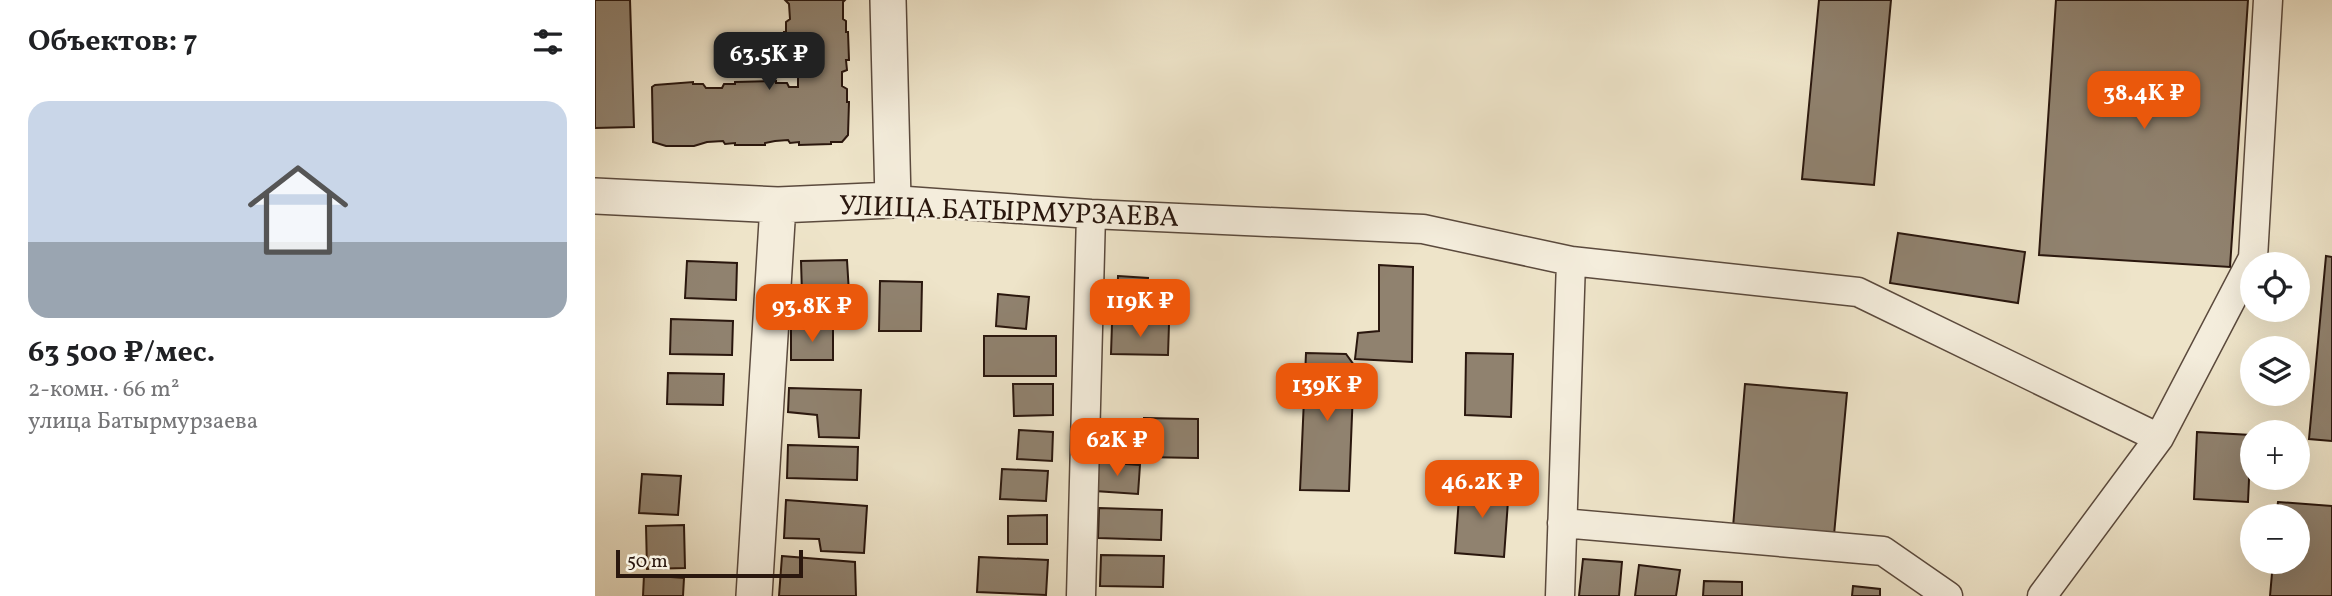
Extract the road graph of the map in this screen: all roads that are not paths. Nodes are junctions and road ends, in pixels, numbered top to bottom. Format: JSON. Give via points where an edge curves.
{"nodes":[{"id":1,"x":888,"y":0,"type":"edge"},
{"id":2,"x":2268,"y":0,"type":"edge"},
{"id":3,"x":595,"y":196,"type":"edge"},
{"id":4,"x":893,"y":200,"type":"junction"},
{"id":5,"x":778,"y":205,"type":"junction"},
{"id":6,"x":1091,"y":214,"type":"junction"},
{"id":7,"x":1571,"y":261,"type":"junction"},
{"id":8,"x":2159,"y":438,"type":"junction"},
{"id":9,"x":1562,"y":523,"type":"junction"},
{"id":10,"x":754,"y":596,"type":"edge"},
{"id":11,"x":1081,"y":596,"type":"edge"},
{"id":12,"x":1560,"y":596,"type":"edge"},
{"id":13,"x":1948,"y":596,"type":"edge"},
{"id":14,"x":2042,"y":596,"type":"edge"}],
"edges":[{"from":1,"to":4,"type":"street"},
{"from":2,"to":8,"type":"street","via":[[2253,258]]},
{"from":3,"to":5,"type":"street","name":"УЛИЦА БАТЫРМУРЗАЕВА"},
{"from":4,"to":5,"type":"street","name":"УЛИЦА БАТЫРМУРЗАЕВА"},
{"from":4,"to":6,"type":"street","name":"УЛИЦА БАТЫРМУРЗАЕВА"},
{"from":5,"to":10,"type":"street"},
{"from":6,"to":7,"type":"street","name":"УЛИЦА БАТЫРМУРЗАЕВА","via":[[1423,229]]},
{"from":6,"to":11,"type":"street"},
{"from":7,"to":8,"type":"street","name":"УЛИЦА БАТЫРМУРЗАЕВА","via":[[1858,292]]},
{"from":7,"to":9,"type":"street"},
{"from":8,"to":14,"type":"street"},
{"from":9,"to":12,"type":"street"},
{"from":9,"to":13,"type":"street","via":[[1883,551]]}]}
